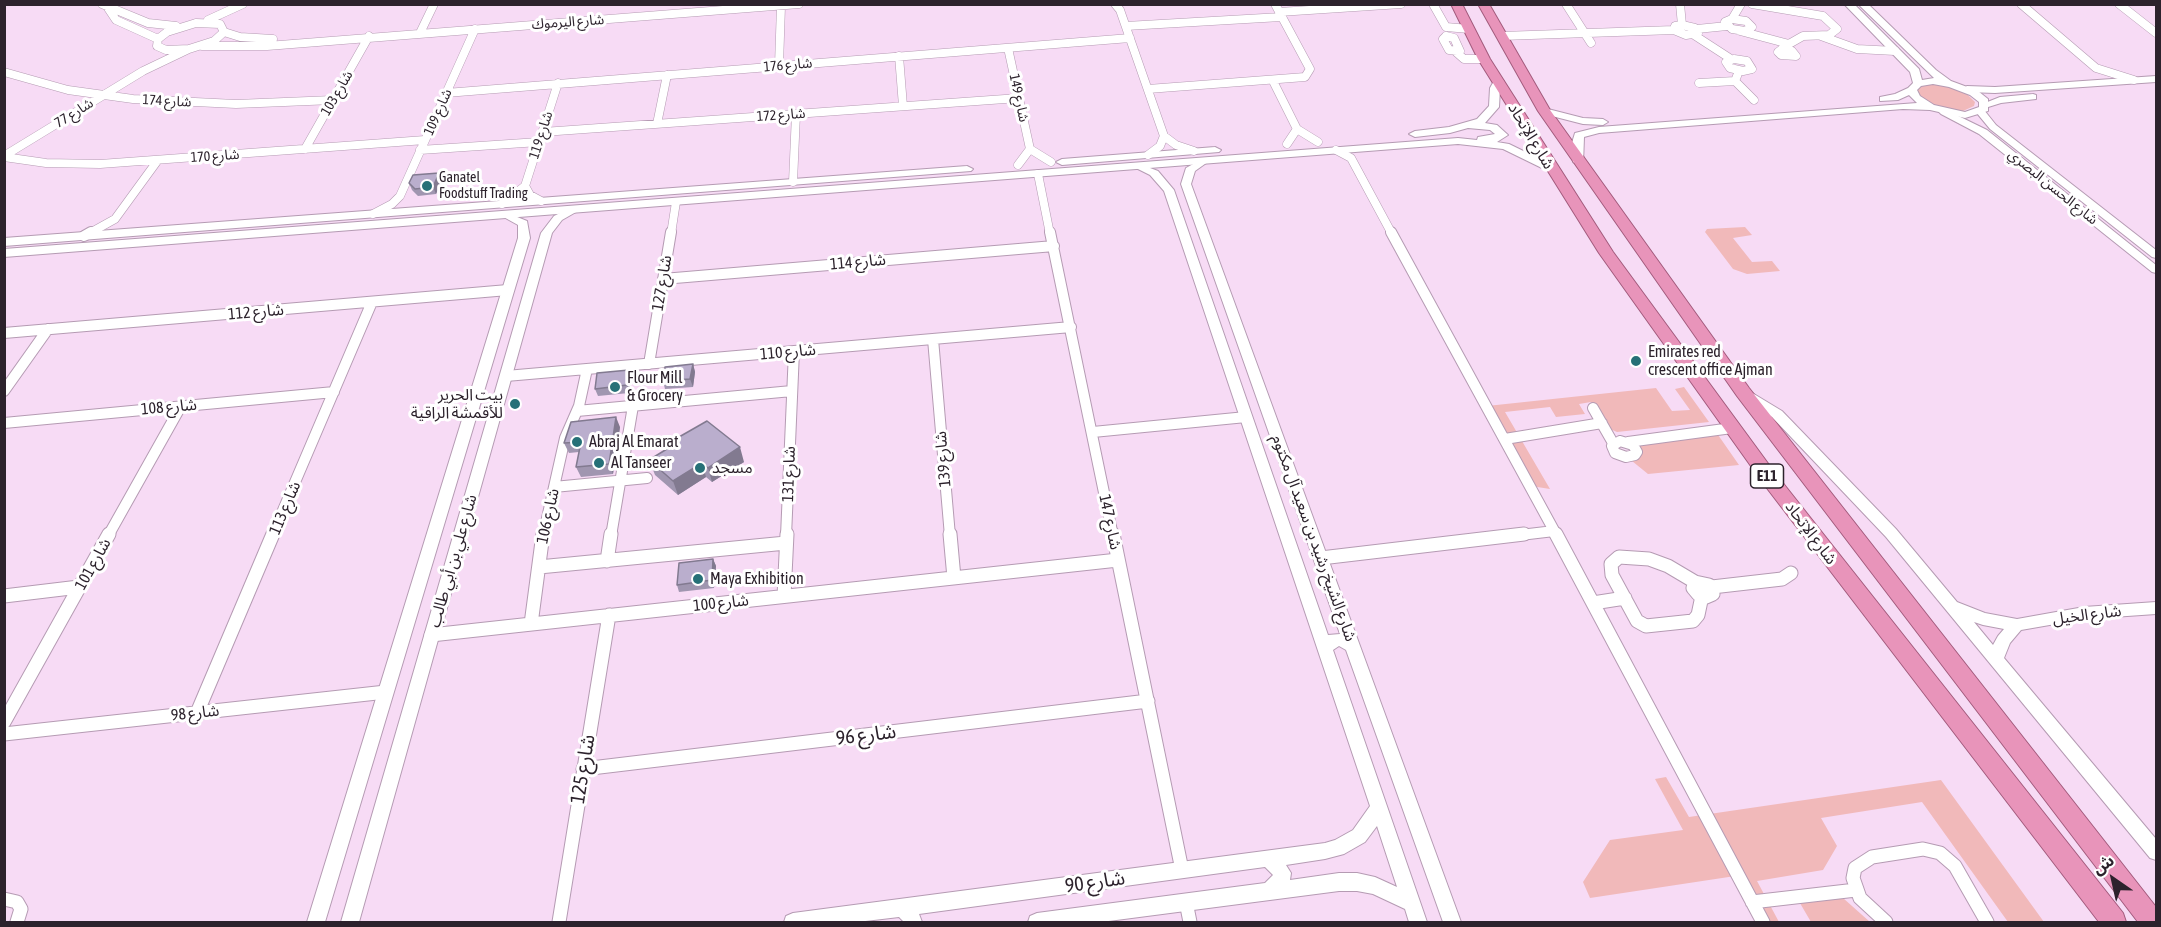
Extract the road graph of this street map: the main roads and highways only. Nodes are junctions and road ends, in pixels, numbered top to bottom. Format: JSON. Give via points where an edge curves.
{"nodes":[{"id":1,"x":1456,"y":4,"type":"edge"},
{"id":2,"x":1483,"y":4,"type":"edge"},
{"id":3,"x":1848,"y":4,"type":"edge"},
{"id":4,"x":1862,"y":4,"type":"edge"},
{"id":5,"x":1499,"y":81,"type":"junction"},
{"id":6,"x":1952,"y":84,"type":"junction"},
{"id":7,"x":1915,"y":87,"type":"junction"},
{"id":8,"x":1930,"y":107,"type":"junction"},
{"id":9,"x":1544,"y":111,"type":"junction"},
{"id":10,"x":1466,"y":127,"type":"junction"},
{"id":11,"x":1467,"y":141,"type":"junction"},
{"id":12,"x":1199,"y":156,"type":"junction"},
{"id":13,"x":1579,"y":162,"type":"junction"},
{"id":14,"x":1550,"y":168,"type":"junction"},
{"id":15,"x":1018,"y":170,"type":"junction"},
{"id":16,"x":709,"y":194,"type":"junction"},
{"id":17,"x":503,"y":209,"type":"junction"},
{"id":18,"x":397,"y":218,"type":"junction"},
{"id":19,"x":4,"y":242,"type":"edge"},
{"id":20,"x":4,"y":254,"type":"edge"},
{"id":21,"x":2109,"y":866,"type":"junction"},
{"id":22,"x":2157,"y":907,"type":"edge"},
{"id":23,"x":2114,"y":922,"type":"edge"},
{"id":24,"x":2153,"y":922,"type":"edge"}],
"edges":[{"from":1,"to":5,"type":"highway","name":"شارع الإتحاد","number":"E11"},
{"from":2,"to":9,"type":"highway","name":"شارع الإتحاد","number":"E11"},
{"from":3,"to":7,"type":"main road","via":[[1915,71]]},
{"from":4,"to":6,"type":"main road","via":[[1932,72]]},
{"from":5,"to":10,"type":"main road","via":[[1489,114]]},
{"from":5,"to":14,"type":"highway","name":"شارع الإتحاد","number":"E11"},
{"from":6,"to":7,"type":"main road","via":[[1933,81]]},
{"from":6,"to":8,"type":"main road","via":[[1980,97],[1983,108],[1965,115]]},
{"from":7,"to":8,"type":"main road","via":[[1916,98]]},
{"from":7,"to":9,"type":"main road","via":[[1892,99],[1602,122]]},
{"from":8,"to":13,"type":"main road","via":[[1599,130],[1579,135]]},
{"from":9,"to":13,"type":"highway","name":"شارع الإتحاد","number":"E11"},
{"from":10,"to":11,"type":"main road","via":[[1493,127],[1502,135]]},
{"from":10,"to":12,"type":"main road"},
{"from":11,"to":12,"type":"main road","via":[[1354,153],[1336,150]]},
{"from":11,"to":14,"type":"main road","via":[[1505,146]]},
{"from":12,"to":15,"type":"main road","via":[[1148,155],[1051,162]]},
{"from":12,"to":15,"type":"main road","via":[[1137,166],[1038,174]]},
{"from":13,"to":21,"type":"highway","name":"شارع الإتحاد","number":"E11","via":[[1743,392]]},
{"from":14,"to":23,"type":"highway","name":"شارع الإتحاد","number":"E11","via":[[1605,253],[1732,428]]},
{"from":15,"to":16,"type":"main road"},
{"from":15,"to":16,"type":"main road","via":[[793,182]]},
{"from":16,"to":17,"type":"main road","via":[[542,201]]},
{"from":16,"to":17,"type":"main road","via":[[676,202],[572,210]]},
{"from":17,"to":18,"type":"main road"},
{"from":17,"to":18,"type":"main road","via":[[416,211]]},
{"from":18,"to":19,"type":"main road","via":[[373,214]]},
{"from":18,"to":20,"type":"main road"},
{"from":21,"to":22,"type":"highway"},
{"from":21,"to":24,"type":"highway","name":"شارع الإتحاد","number":"E11"}]}
